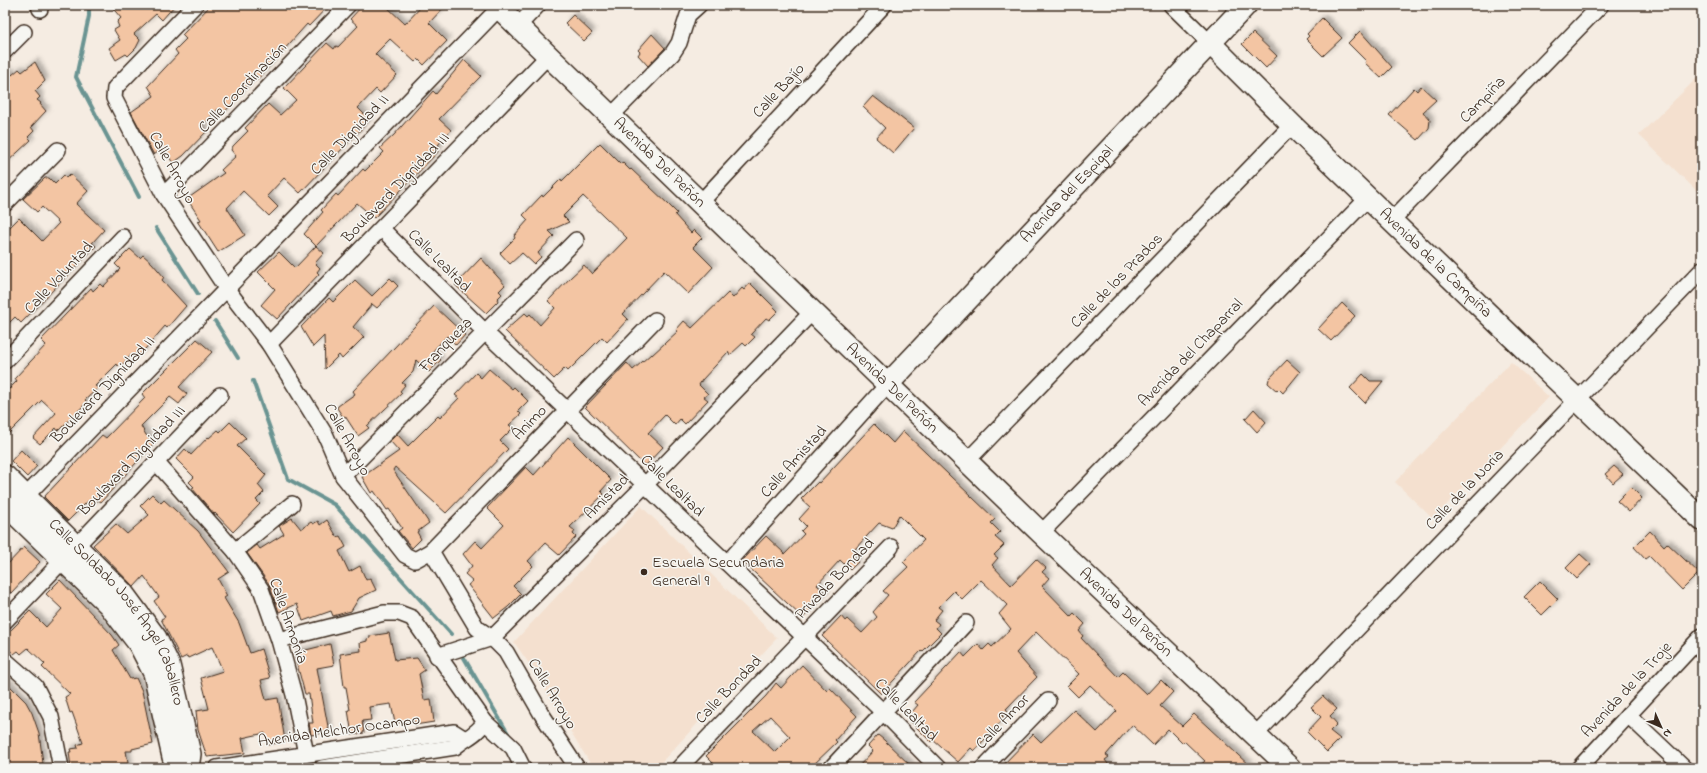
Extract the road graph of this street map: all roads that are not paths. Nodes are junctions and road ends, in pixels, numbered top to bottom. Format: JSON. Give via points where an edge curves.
{"nodes":[{"id":1,"x":195,"y":5,"type":"edge"},
{"id":2,"x":348,"y":5,"type":"edge"},
{"id":3,"x":538,"y":5,"type":"edge"},
{"id":4,"x":699,"y":5,"type":"edge"},
{"id":5,"x":884,"y":5,"type":"edge"},
{"id":6,"x":1171,"y":5,"type":"edge"},
{"id":7,"x":1246,"y":5,"type":"edge"},
{"id":8,"x":1600,"y":5,"type":"edge"},
{"id":9,"x":497,"y":6,"type":"edge"},
{"id":10,"x":518,"y":26,"type":"junction"},
{"id":11,"x":24,"y":32,"type":"dead end"},
{"id":12,"x":1210,"y":44,"type":"junction"},
{"id":13,"x":5,"y":51,"type":"edge"},
{"id":14,"x":548,"y":56,"type":"junction"},
{"id":15,"x":612,"y":116,"type":"junction"},
{"id":16,"x":1292,"y":125,"type":"junction"},
{"id":17,"x":58,"y":150,"type":"dead end"},
{"id":18,"x":164,"y":195,"type":"junction"},
{"id":19,"x":1368,"y":198,"type":"junction"},
{"id":20,"x":701,"y":202,"type":"junction"},
{"id":21,"x":5,"y":204,"type":"edge"},
{"id":22,"x":1392,"y":220,"type":"junction"},
{"id":23,"x":382,"y":229,"type":"junction"},
{"id":24,"x":123,"y":237,"type":"dead end"},
{"id":25,"x":576,"y":240,"type":"dead end"},
{"id":26,"x":1702,"y":270,"type":"edge"},
{"id":27,"x":226,"y":288,"type":"junction"},
{"id":28,"x":813,"y":311,"type":"junction"},
{"id":29,"x":655,"y":320,"type":"dead end"},
{"id":30,"x":484,"y":331,"type":"junction"},
{"id":31,"x":269,"y":344,"type":"junction"},
{"id":32,"x":5,"y":362,"type":"edge"},
{"id":33,"x":888,"y":384,"type":"junction"},
{"id":34,"x":220,"y":395,"type":"dead end"},
{"id":35,"x":1577,"y":398,"type":"junction"},
{"id":36,"x":568,"y":410,"type":"junction"},
{"id":37,"x":967,"y":461,"type":"junction"},
{"id":38,"x":156,"y":462,"type":"junction"},
{"id":39,"x":5,"y":476,"type":"edge"},
{"id":40,"x":343,"y":476,"type":"junction"},
{"id":41,"x":645,"y":485,"type":"junction"},
{"id":42,"x":292,"y":504,"type":"dead end"},
{"id":43,"x":12,"y":507,"type":"edge"},
{"id":44,"x":1702,"y":520,"type":"edge"},
{"id":45,"x":1041,"y":533,"type":"junction"},
{"id":46,"x":892,"y":547,"type":"dead end"},
{"id":47,"x":236,"y":551,"type":"junction"},
{"id":48,"x":432,"y":551,"type":"junction"},
{"id":49,"x":70,"y":553,"type":"junction"},
{"id":50,"x":727,"y":563,"type":"junction"},
{"id":51,"x":5,"y":621,"type":"edge"},
{"id":52,"x":966,"y":623,"type":"dead end"},
{"id":53,"x":804,"y":636,"type":"junction"},
{"id":54,"x":1702,"y":636,"type":"edge"},
{"id":55,"x":492,"y":638,"type":"junction"},
{"id":56,"x":279,"y":640,"type":"junction"},
{"id":57,"x":437,"y":656,"type":"junction"},
{"id":58,"x":5,"y":660,"type":"edge"},
{"id":59,"x":1048,"y":701,"type":"dead end"},
{"id":60,"x":883,"y":712,"type":"junction"},
{"id":61,"x":1628,"y":715,"type":"junction"},
{"id":62,"x":485,"y":722,"type":"junction"},
{"id":63,"x":1255,"y":735,"type":"junction"},
{"id":64,"x":465,"y":739,"type":"junction"},
{"id":65,"x":306,"y":754,"type":"junction"},
{"id":66,"x":61,"y":768,"type":"edge"},
{"id":67,"x":179,"y":768,"type":"edge"},
{"id":68,"x":188,"y":768,"type":"edge"},
{"id":69,"x":217,"y":768,"type":"edge"},
{"id":70,"x":322,"y":768,"type":"edge"},
{"id":71,"x":523,"y":768,"type":"edge"},
{"id":72,"x":577,"y":768,"type":"edge"},
{"id":73,"x":679,"y":768,"type":"edge"},
{"id":74,"x":831,"y":768,"type":"edge"},
{"id":75,"x":938,"y":768,"type":"edge"},
{"id":76,"x":983,"y":768,"type":"edge"},
{"id":77,"x":1290,"y":768,"type":"edge"},
{"id":78,"x":1579,"y":768,"type":"edge"},
{"id":79,"x":1684,"y":768,"type":"edge"}],
"edges":[{"from":1,"to":18,"type":"street","name":"Calle Arroyo","via":[[115,88],[114,98]]},
{"from":2,"to":18,"type":"street","name":"Calle Coordinación"},
{"from":3,"to":10,"type":"street"},
{"from":4,"to":15,"type":"street","via":[[688,15],[679,43],[672,54]]},
{"from":5,"to":20,"type":"street","name":"Calle Bajío"},
{"from":6,"to":12,"type":"street","name":"Avenida de la Campiña"},
{"from":7,"to":12,"type":"street","name":"Avenida del Espigal"},
{"from":8,"to":22,"type":"street","name":"Campiña"},
{"from":9,"to":10,"type":"street","name":"Avenida Del Peñón"},
{"from":9,"to":27,"type":"street","name":"Calle Dignidad II"},
{"from":10,"to":14,"type":"street","name":"Avenida Del Peñón"},
{"from":11,"to":13,"type":"street"},
{"from":12,"to":16,"type":"street","name":"Avenida de la Campiña"},
{"from":12,"to":33,"type":"street","name":"Avenida del Espigal"},
{"from":14,"to":15,"type":"street","name":"Avenida Del Peñón"},
{"from":14,"to":23,"type":"street","name":"Boulavard Dignidad III"},
{"from":15,"to":20,"type":"street","name":"Avenida Del Peñón"},
{"from":16,"to":19,"type":"street","name":"Avenida de la Campiña"},
{"from":16,"to":37,"type":"street","name":"Calle de los Prados"},
{"from":17,"to":21,"type":"street"},
{"from":18,"to":27,"type":"street","name":"Calle Arroyo"},
{"from":19,"to":22,"type":"street","name":"Avenida de la Campiña"},
{"from":19,"to":45,"type":"street","name":"Avenida del Chaparral"},
{"from":20,"to":28,"type":"street","name":"Avenida Del Peñón"},
{"from":22,"to":35,"type":"street","name":"Avenida de la Campiña"},
{"from":23,"to":30,"type":"street","name":"Calle Lealtad"},
{"from":23,"to":31,"type":"street","name":"Boulavard Dignidad III"},
{"from":24,"to":32,"type":"street","name":"Calle Voluntad"},
{"from":25,"to":30,"type":"street","name":"Franqueza"},
{"from":26,"to":35,"type":"street","name":"Calle de la Noria"},
{"from":27,"to":31,"type":"street","name":"Calle Arroyo"},
{"from":27,"to":43,"type":"street","name":"Boulevard Dignidad II"},
{"from":28,"to":33,"type":"street","name":"Avenida Del Peñón"},
{"from":28,"to":41,"type":"street","name":"Amistad"},
{"from":29,"to":36,"type":"street","name":"Ánimo"},
{"from":30,"to":36,"type":"street","name":"Calle Lealtad"},
{"from":30,"to":40,"type":"street","name":"Franqueza"},
{"from":31,"to":40,"type":"street","name":"Calle Arroyo","via":[[326,436]]},
{"from":33,"to":37,"type":"street","name":"Avenida Del Peñón"},
{"from":33,"to":50,"type":"street","name":"Calle Amistad"},
{"from":34,"to":38,"type":"street","name":"Boulavard Dignidad III"},
{"from":35,"to":44,"type":"street","name":"Avenida de la Campiña"},
{"from":35,"to":63,"type":"street","name":"Calle de la Noria"},
{"from":36,"to":41,"type":"street","name":"Calle Lealtad"},
{"from":36,"to":48,"type":"street","name":"Ánimo"},
{"from":37,"to":45,"type":"street","name":"Avenida Del Peñón"},
{"from":38,"to":47,"type":"street","name":"Calle Armonía"},
{"from":38,"to":49,"type":"street","name":"Boulavard Dignidad III"},
{"from":39,"to":43,"type":"street","name":"Calle Soldado José Ángel Caballero"},
{"from":40,"to":48,"type":"street","name":"Calle Arroyo","via":[[405,555],[415,560]]},
{"from":41,"to":50,"type":"street","name":"Calle Lealtad"},
{"from":41,"to":55,"type":"street","name":"Amistad"},
{"from":42,"to":47,"type":"street"},
{"from":43,"to":49,"type":"street","name":"Calle Soldado José Ángel Caballero"},
{"from":45,"to":63,"type":"street","name":"Avenida Del Peñón"},
{"from":46,"to":53,"type":"street","name":"Privada Bondad"},
{"from":47,"to":56,"type":"street","name":"Calle Armonía","via":[[261,589]]},
{"from":48,"to":55,"type":"street","name":"Calle Arroyo","via":[[477,628]]},
{"from":49,"to":51,"type":"street","name":"Boulavard Dignidad III"},
{"from":49,"to":67,"type":"street","name":"Calle Soldado José Ángel Caballero","via":[[139,644],[154,673],[174,757]]},
{"from":49,"to":68,"type":"street","name":"Calle Soldado José Ángel Caballero","via":[[122,592],[156,638],[169,665],[190,754]]},
{"from":50,"to":53,"type":"street","name":"Calle Lealtad"},
{"from":52,"to":60,"type":"street"},
{"from":53,"to":60,"type":"street","name":"Calle Lealtad"},
{"from":53,"to":73,"type":"street","name":"Calle Bondad"},
{"from":54,"to":61,"type":"street","name":"Avenida de la Troje"},
{"from":55,"to":57,"type":"street","name":"Amistad"},
{"from":55,"to":72,"type":"street","name":"Calle Arroyo","via":[[506,652]]},
{"from":56,"to":57,"type":"street","via":[[384,613],[399,613],[412,618]]},
{"from":56,"to":65,"type":"street","name":"Calle Armonía"},
{"from":57,"to":62,"type":"street"},
{"from":58,"to":66,"type":"street","via":[[35,686],[48,711]]},
{"from":59,"to":76,"type":"street","name":"Calle Amor"},
{"from":60,"to":74,"type":"street"},
{"from":60,"to":75,"type":"street","name":"Calle Lealtad"},
{"from":61,"to":78,"type":"street","name":"Avenida de la Troje"},
{"from":61,"to":79,"type":"street"},
{"from":62,"to":64,"type":"street","name":"Avenida Melchor Ocampo","via":[[478,733]]},
{"from":62,"to":71,"type":"street","via":[[513,748]]},
{"from":63,"to":77,"type":"street","name":"Avenida Del Peñón"},
{"from":64,"to":65,"type":"street","name":"Avenida Melchor Ocampo","via":[[454,732]]},
{"from":64,"to":70,"type":"street","name":"Avenida Melchor Ocampo","via":[[455,747]]},
{"from":65,"to":69,"type":"street","name":"Avenida Melchor Ocampo"}]}
